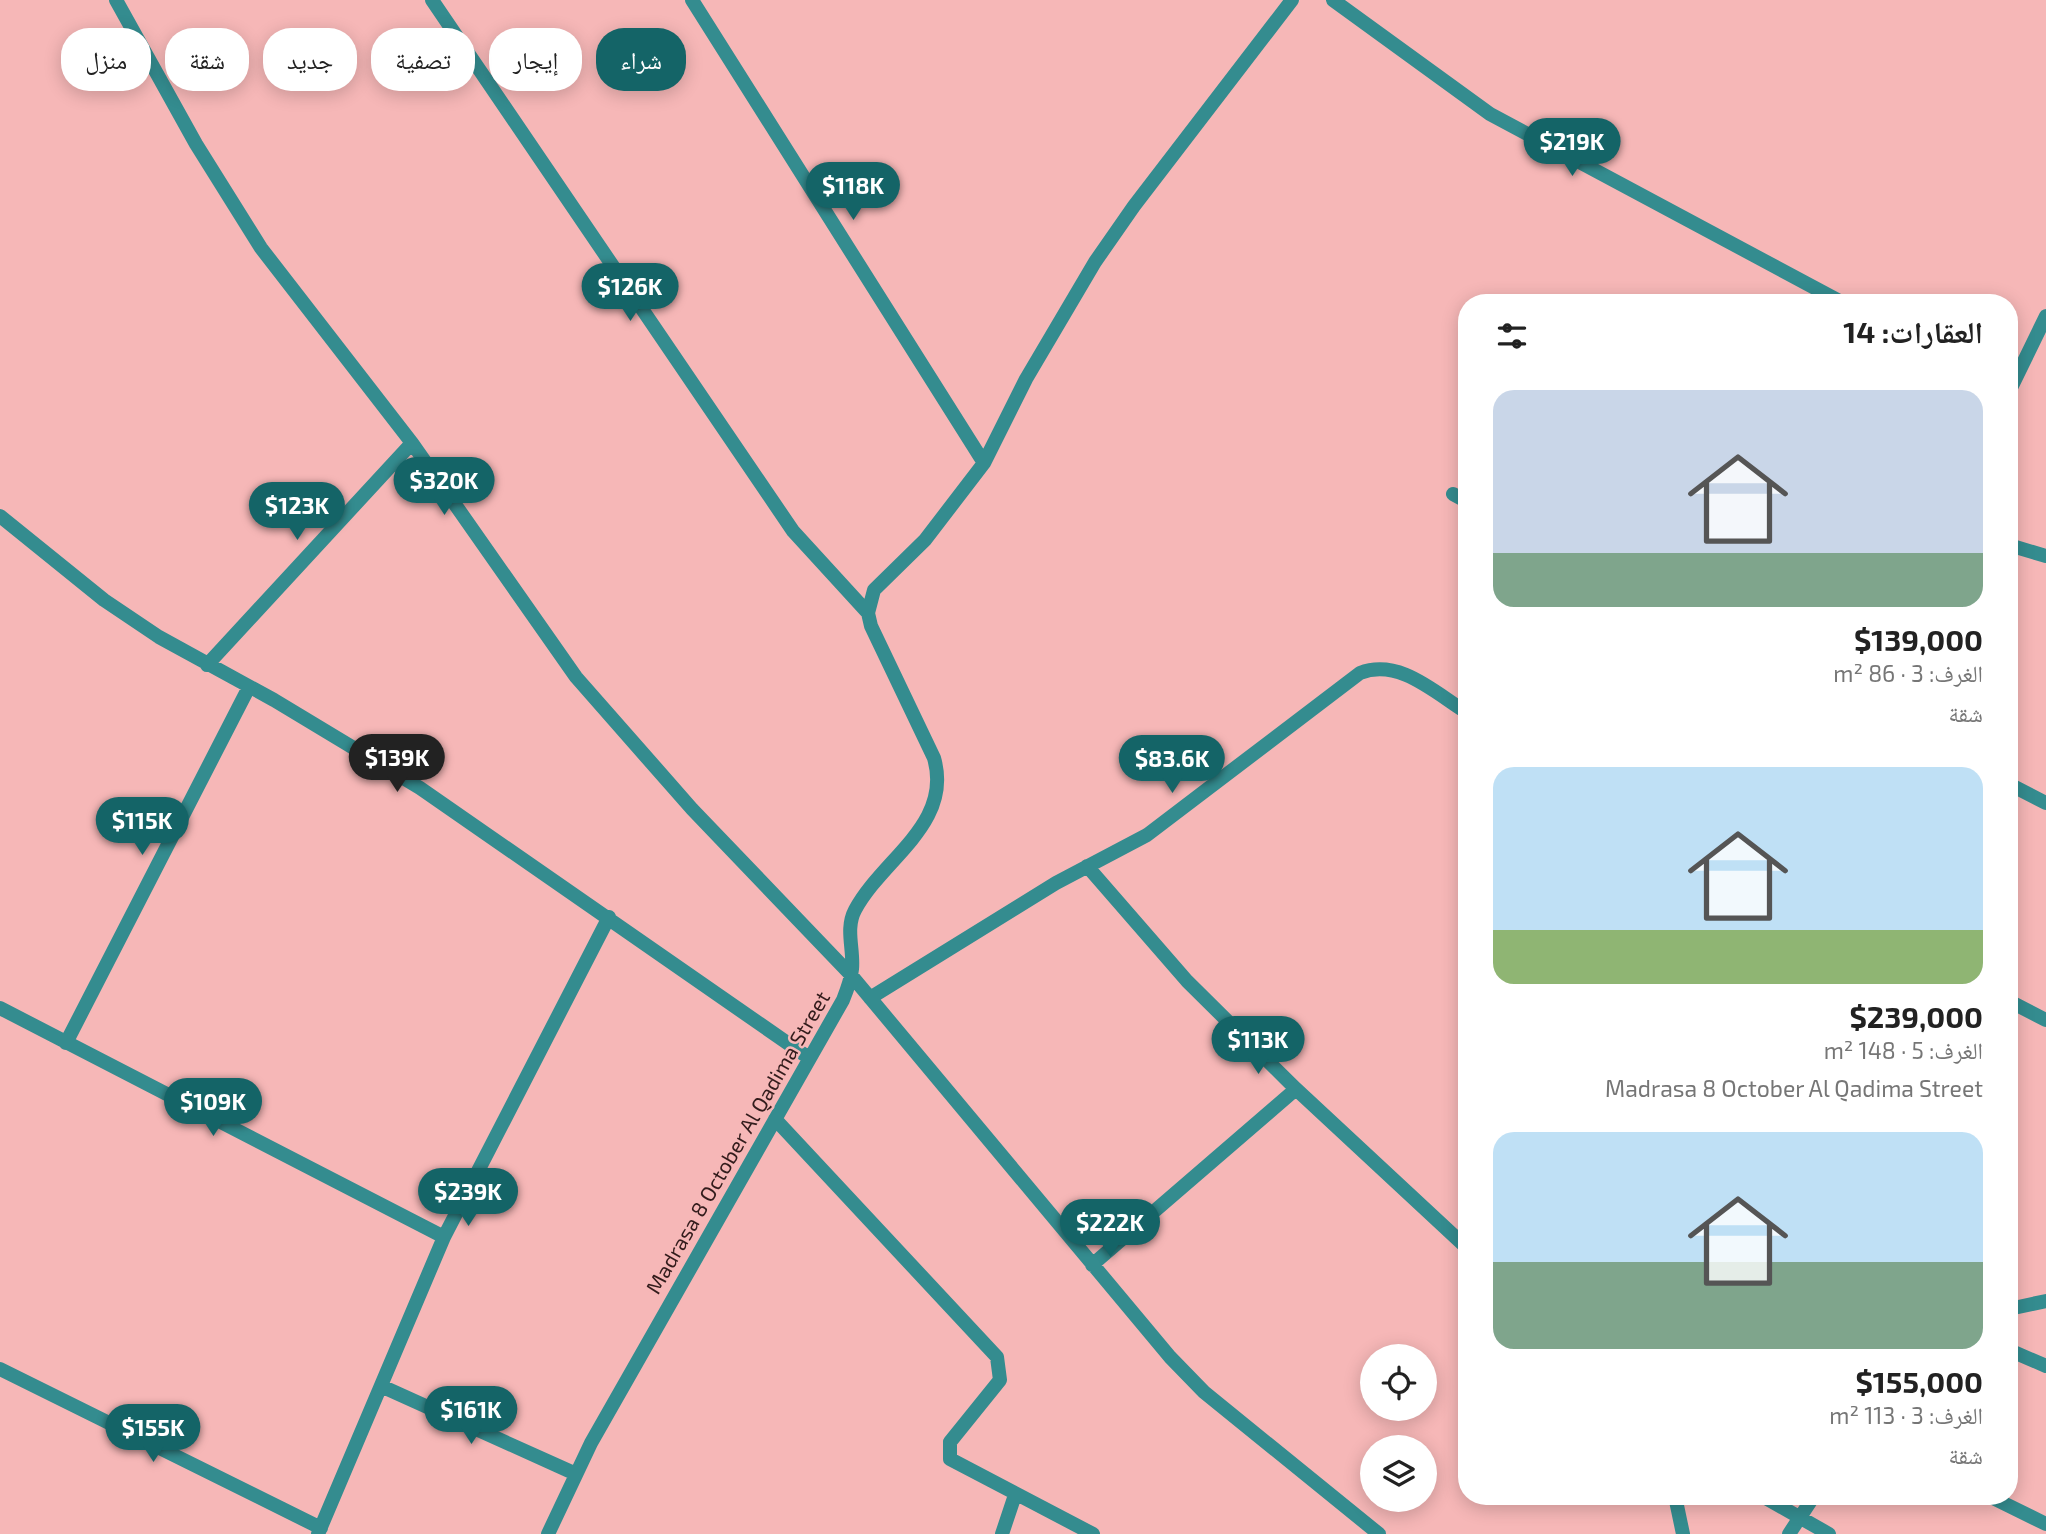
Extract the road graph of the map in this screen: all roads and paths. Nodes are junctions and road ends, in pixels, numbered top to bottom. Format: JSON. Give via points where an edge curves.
{"nodes":[{"id":1,"x":116,"y":0,"type":"edge"},
{"id":2,"x":432,"y":0,"type":"edge"},
{"id":3,"x":692,"y":0,"type":"edge"},
{"id":4,"x":1292,"y":0,"type":"edge"},
{"id":5,"x":1333,"y":0,"type":"edge"},
{"id":6,"x":1826,"y":294,"type":"edge"},
{"id":7,"x":2046,"y":316,"type":"edge"},
{"id":8,"x":2018,"y":373,"type":"edge"},
{"id":9,"x":412,"y":443,"type":"junction"},
{"id":10,"x":984,"y":463,"type":"junction"},
{"id":11,"x":0,"y":516,"type":"edge"},
{"id":12,"x":2018,"y":548,"type":"edge"},
{"id":13,"x":2046,"y":556,"type":"edge"},
{"id":14,"x":868,"y":613,"type":"junction"},
{"id":15,"x":208,"y":665,"type":"junction"},
{"id":16,"x":249,"y":687,"type":"junction"},
{"id":17,"x":1458,"y":707,"type":"edge"},
{"id":18,"x":2018,"y":789,"type":"edge"},
{"id":19,"x":2046,"y":803,"type":"edge"},
{"id":20,"x":1087,"y":866,"type":"junction"},
{"id":21,"x":609,"y":917,"type":"junction"},
{"id":22,"x":851,"y":975,"type":"junction"},
{"id":23,"x":870,"y":998,"type":"junction"},
{"id":24,"x":2018,"y":1006,"type":"edge"},
{"id":25,"x":0,"y":1008,"type":"edge"},
{"id":26,"x":2046,"y":1020,"type":"edge"},
{"id":27,"x":66,"y":1043,"type":"junction"},
{"id":28,"x":809,"y":1058,"type":"junction"},
{"id":29,"x":1296,"y":1089,"type":"junction"},
{"id":30,"x":775,"y":1119,"type":"junction"},
{"id":31,"x":444,"y":1237,"type":"junction"},
{"id":32,"x":1458,"y":1240,"type":"edge"},
{"id":33,"x":1092,"y":1265,"type":"junction"},
{"id":34,"x":2046,"y":1301,"type":"edge"},
{"id":35,"x":2018,"y":1308,"type":"edge"},
{"id":36,"x":2018,"y":1354,"type":"edge"},
{"id":37,"x":2046,"y":1366,"type":"edge"},
{"id":38,"x":0,"y":1369,"type":"edge"},
{"id":39,"x":381,"y":1386,"type":"junction"},
{"id":40,"x":576,"y":1474,"type":"junction"},
{"id":41,"x":1015,"y":1495,"type":"junction"},
{"id":42,"x":1677,"y":1505,"type":"edge"},
{"id":43,"x":1776,"y":1505,"type":"edge"},
{"id":44,"x":1808,"y":1505,"type":"edge"},
{"id":45,"x":2007,"y":1505,"type":"edge"},
{"id":46,"x":1799,"y":1519,"type":"junction"},
{"id":47,"x":2046,"y":1524,"type":"edge"},
{"id":48,"x":319,"y":1531,"type":"edge"},
{"id":49,"x":548,"y":1534,"type":"edge"},
{"id":50,"x":1002,"y":1534,"type":"edge"},
{"id":51,"x":1093,"y":1534,"type":"edge"},
{"id":52,"x":1379,"y":1534,"type":"edge"},
{"id":53,"x":1683,"y":1534,"type":"edge"},
{"id":54,"x":1789,"y":1534,"type":"edge"},
{"id":55,"x":1829,"y":1534,"type":"edge"}],
"edges":[{"from":1,"to":9,"type":"street","via":[[196,144],[261,248]]},
{"from":2,"to":14,"type":"street","via":[[793,531]]},
{"from":3,"to":10,"type":"street"},
{"from":4,"to":10,"type":"street","via":[[1095,262],[1026,379]]},
{"from":5,"to":6,"type":"street","via":[[1490,114]]},
{"from":7,"to":8,"type":"street"},
{"from":9,"to":15,"type":"street"},
{"from":9,"to":22,"type":"street","via":[[576,677],[692,809]]},
{"from":10,"to":14,"type":"street","via":[[925,540],[881,582],[870,599]]},
{"from":11,"to":15,"type":"street","via":[[104,600]]},
{"from":12,"to":13,"type":"street"},
{"from":14,"to":22,"type":"street","name":"Madrasa 8 October Al Qadima Street","via":[[933,758],[939,790],[928,818],[855,909],[850,932]]},
{"from":15,"to":16,"type":"street"},
{"from":16,"to":21,"type":"street","via":[[420,788]]},
{"from":16,"to":27,"type":"street"},
{"from":17,"to":20,"type":"street","via":[[1403,673],[1373,668],[1360,673],[1170,819]]},
{"from":18,"to":19,"type":"street"},
{"from":20,"to":23,"type":"street"},
{"from":20,"to":29,"type":"street","via":[[1187,981]]},
{"from":21,"to":28,"type":"street"},
{"from":21,"to":31,"type":"street"},
{"from":22,"to":23,"type":"street"},
{"from":22,"to":28,"type":"street","name":"Madrasa 8 October Al Qadima Street"},
{"from":23,"to":33,"type":"street"},
{"from":24,"to":26,"type":"street"},
{"from":25,"to":27,"type":"street"},
{"from":27,"to":31,"type":"street"},
{"from":28,"to":30,"type":"street","name":"Madrasa 8 October Al Qadima Street"},
{"from":29,"to":32,"type":"street"},
{"from":29,"to":33,"type":"street"},
{"from":30,"to":40,"type":"street","name":"Madrasa 8 October Al Qadima Street"},
{"from":30,"to":41,"type":"street","via":[[996,1357],[1000,1380],[950,1442],[948,1452],[956,1465]]},
{"from":31,"to":39,"type":"street"},
{"from":33,"to":52,"type":"street","via":[[1204,1392]]},
{"from":34,"to":35,"type":"street"},
{"from":36,"to":37,"type":"street"},
{"from":38,"to":48,"type":"street"},
{"from":39,"to":40,"type":"street"},
{"from":39,"to":48,"type":"street"},
{"from":40,"to":49,"type":"street","name":"Madrasa 8 October Al Qadima Street"},
{"from":41,"to":50,"type":"street"},
{"from":41,"to":51,"type":"street"},
{"from":42,"to":53,"type":"street"},
{"from":43,"to":46,"type":"street"},
{"from":44,"to":46,"type":"street"},
{"from":45,"to":47,"type":"street"},
{"from":46,"to":54,"type":"street"},
{"from":46,"to":55,"type":"street"}]}
